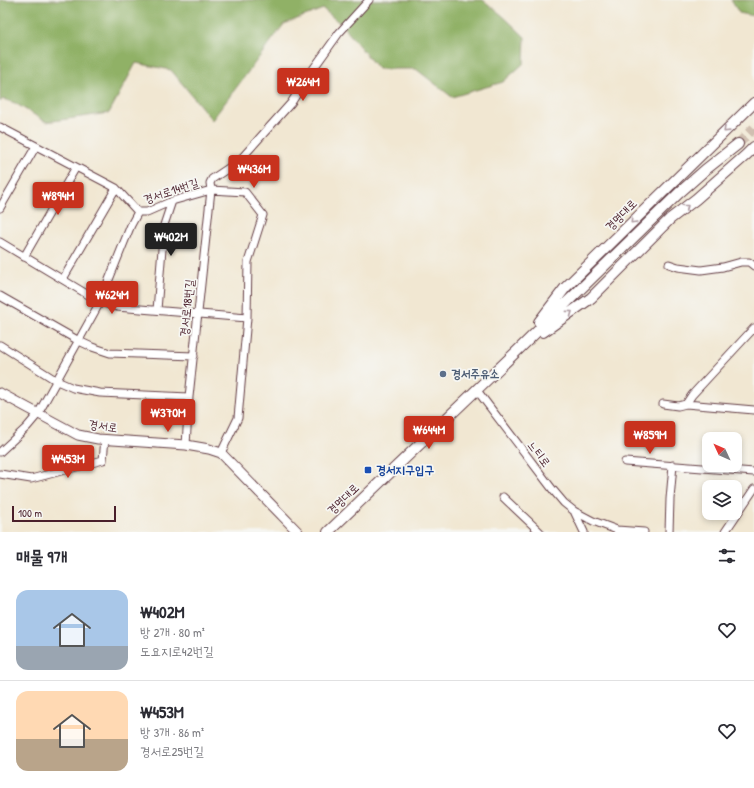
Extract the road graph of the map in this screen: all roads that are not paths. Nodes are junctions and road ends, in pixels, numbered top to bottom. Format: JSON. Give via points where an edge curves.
{"nodes":[{"id":1,"x":369,"y":0,"type":"edge"},
{"id":2,"x":752,"y":107,"type":"edge"},
{"id":3,"x":0,"y":126,"type":"edge"},
{"id":4,"x":738,"y":144,"type":"tunnel mouth"},
{"id":5,"x":36,"y":146,"type":"junction"},
{"id":6,"x":754,"y":147,"type":"edge"},
{"id":7,"x":76,"y":167,"type":"junction"},
{"id":8,"x":116,"y":188,"type":"junction"},
{"id":9,"x":210,"y":190,"type":"junction"},
{"id":10,"x":172,"y":201,"type":"junction"},
{"id":11,"x":0,"y":208,"type":"edge"},
{"id":12,"x":138,"y":212,"type":"junction"},
{"id":13,"x":0,"y":242,"type":"edge"},
{"id":14,"x":24,"y":256,"type":"junction"},
{"id":15,"x":669,"y":264,"type":"dead end"},
{"id":16,"x":754,"y":266,"type":"edge"},
{"id":17,"x":62,"y":279,"type":"junction"},
{"id":18,"x":0,"y":296,"type":"edge"},
{"id":19,"x":100,"y":302,"type":"junction"},
{"id":20,"x":157,"y":310,"type":"junction"},
{"id":21,"x":198,"y":314,"type":"junction"},
{"id":22,"x":247,"y":318,"type":"junction"},
{"id":23,"x":754,"y":328,"type":"edge"},
{"id":24,"x":79,"y":341,"type":"junction"},
{"id":25,"x":0,"y":346,"type":"edge"},
{"id":26,"x":516,"y":352,"type":"junction"},
{"id":27,"x":194,"y":356,"type":"junction"},
{"id":28,"x":57,"y":381,"type":"junction"},
{"id":29,"x":476,"y":390,"type":"junction"},
{"id":30,"x":0,"y":393,"type":"edge"},
{"id":31,"x":189,"y":397,"type":"junction"},
{"id":32,"x":663,"y":404,"type":"dead end"},
{"id":33,"x":686,"y":404,"type":"junction"},
{"id":34,"x":754,"y":410,"type":"edge"},
{"id":35,"x":38,"y":414,"type":"junction"},
{"id":36,"x":105,"y":439,"type":"junction"},
{"id":37,"x":186,"y":445,"type":"junction"},
{"id":38,"x":0,"y":452,"type":"edge"},
{"id":39,"x":220,"y":453,"type":"junction"},
{"id":40,"x":625,"y":462,"type":"dead end"},
{"id":41,"x":673,"y":465,"type":"junction"},
{"id":42,"x":754,"y":472,"type":"edge"},
{"id":43,"x":0,"y":474,"type":"edge"},
{"id":44,"x":754,"y":489,"type":"edge"},
{"id":45,"x":503,"y":497,"type":"dead end"},
{"id":46,"x":574,"y":511,"type":"junction"},
{"id":47,"x":617,"y":530,"type":"junction"},
{"id":48,"x":298,"y":532,"type":"edge"},
{"id":49,"x":328,"y":532,"type":"edge"},
{"id":50,"x":540,"y":532,"type":"edge"},
{"id":51,"x":584,"y":532,"type":"edge"},
{"id":52,"x":605,"y":532,"type":"edge"},
{"id":53,"x":644,"y":532,"type":"edge"},
{"id":54,"x":669,"y":532,"type":"edge"},
{"id":55,"x":725,"y":532,"type":"edge"}],
"edges":[{"from":1,"to":9,"type":"street","via":[[339,33],[291,103],[239,161],[212,179]]},
{"from":2,"to":26,"type":"main road","name":"경명대로","one_way":true,"via":[[565,288]]},
{"from":3,"to":5,"type":"street","name":"경서로14번길"},
{"from":4,"to":26,"type":"main road","name":"경명대로","via":[[679,193]]},
{"from":5,"to":7,"type":"street","name":"경서로14번길"},
{"from":5,"to":11,"type":"street"},
{"from":26,"to":6,"type":"main road","name":"경명대로","one_way":true,"via":[[591,298],[670,220]]},
{"from":7,"to":8,"type":"street","name":"경서로14번길"},
{"from":7,"to":14,"type":"street"},
{"from":8,"to":12,"type":"street","name":"경서로14번길"},
{"from":8,"to":17,"type":"street"},
{"from":9,"to":10,"type":"street","name":"경서로14번길"},
{"from":9,"to":21,"type":"street","name":"경서로18번길"},
{"from":9,"to":22,"type":"street","name":"경서로14번길","via":[[245,192],[263,215],[248,262]]},
{"from":10,"to":12,"type":"street","name":"경서로14번길","via":[[147,212]]},
{"from":10,"to":20,"type":"street","via":[[164,225]]},
{"from":12,"to":19,"type":"street"},
{"from":13,"to":14,"type":"street"},
{"from":14,"to":17,"type":"street"},
{"from":15,"to":16,"type":"street","via":[[702,270],[741,262],[748,262]]},
{"from":17,"to":19,"type":"street"},
{"from":18,"to":24,"type":"street"},
{"from":19,"to":20,"type":"street","via":[[118,307]]},
{"from":19,"to":24,"type":"street"},
{"from":20,"to":21,"type":"street"},
{"from":21,"to":22,"type":"street"},
{"from":21,"to":27,"type":"street","name":"경서로18번길"},
{"from":22,"to":39,"type":"street","name":"경서로14번길","via":[[238,418]]},
{"from":23,"to":33,"type":"street"},
{"from":24,"to":27,"type":"street","via":[[110,353]]},
{"from":24,"to":28,"type":"street"},
{"from":25,"to":28,"type":"street"},
{"from":26,"to":29,"type":"main road","name":"경명대로"},
{"from":27,"to":31,"type":"street","name":"경서로18번길"},
{"from":28,"to":31,"type":"street","via":[[73,388],[100,393]]},
{"from":28,"to":35,"type":"street"},
{"from":29,"to":46,"type":"street","name":"느티로","via":[[553,490]]},
{"from":29,"to":49,"type":"main road","name":"경명대로"},
{"from":30,"to":35,"type":"street","name":"경서로"},
{"from":31,"to":37,"type":"street","name":"경서로18번길"},
{"from":32,"to":33,"type":"street"},
{"from":33,"to":34,"type":"street"},
{"from":35,"to":36,"type":"street","name":"경서로","via":[[78,434]]},
{"from":35,"to":38,"type":"street"},
{"from":36,"to":37,"type":"street","name":"경서로"},
{"from":36,"to":43,"type":"street","via":[[103,460],[31,478]]},
{"from":37,"to":39,"type":"street","name":"경서로"},
{"from":39,"to":48,"type":"street","name":"경서로"},
{"from":40,"to":41,"type":"street"},
{"from":41,"to":42,"type":"street"},
{"from":41,"to":54,"type":"street"},
{"from":44,"to":55,"type":"street"},
{"from":45,"to":50,"type":"street"},
{"from":46,"to":47,"type":"street"},
{"from":46,"to":51,"type":"street","name":"느티로"},
{"from":47,"to":52,"type":"street"},
{"from":47,"to":53,"type":"street"}]}
